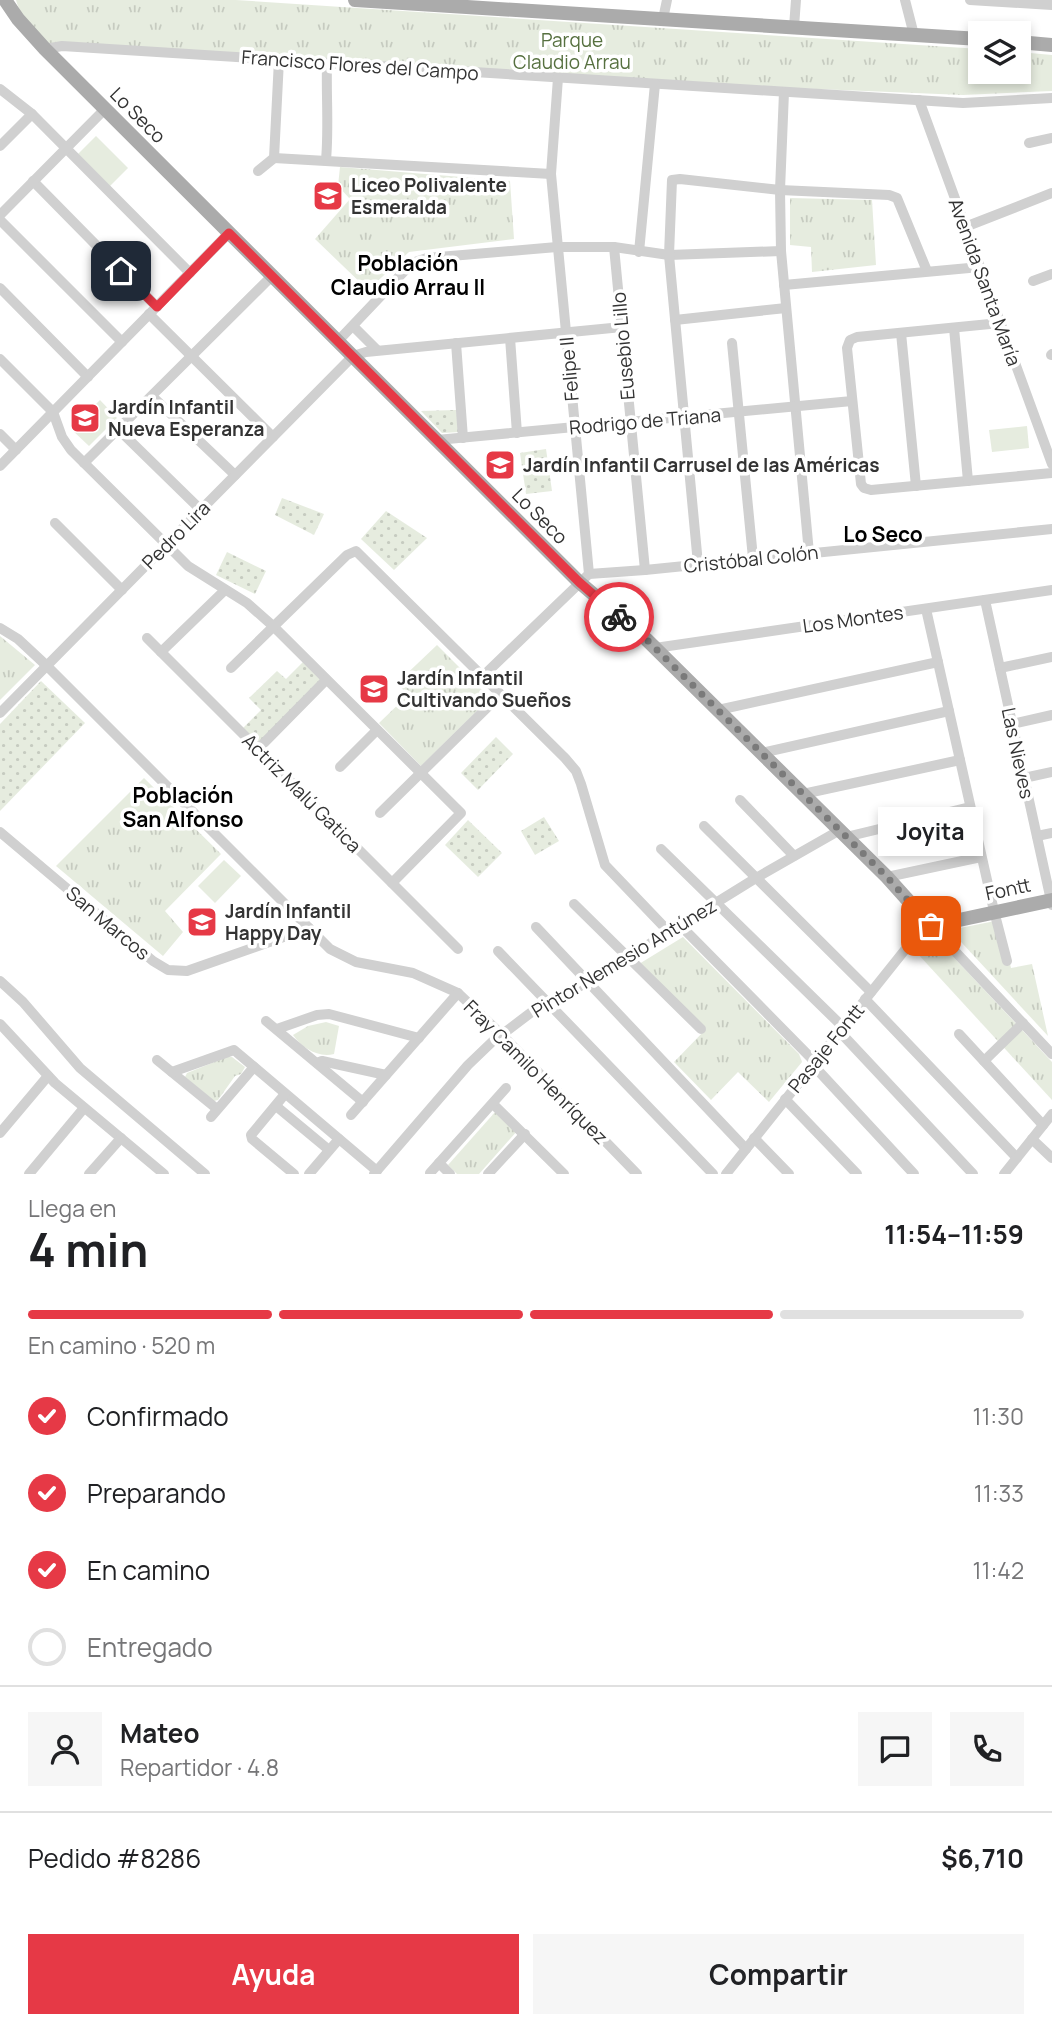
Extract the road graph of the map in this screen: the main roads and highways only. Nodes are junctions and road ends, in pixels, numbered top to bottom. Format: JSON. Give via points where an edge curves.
{"nodes":[{"id":1,"x":5,"y":0,"type":"edge"},
{"id":2,"x":12,"y":0,"type":"edge"},
{"id":3,"x":355,"y":0,"type":"edge"},
{"id":4,"x":452,"y":3,"type":"edge"},
{"id":5,"x":0,"y":6,"type":"edge"},
{"id":6,"x":18,"y":19,"type":"junction"},
{"id":7,"x":968,"y":38,"type":"edge"},
{"id":8,"x":1031,"y":43,"type":"edge"},
{"id":9,"x":1052,"y":45,"type":"edge"},
{"id":10,"x":1052,"y":902,"type":"edge"},
{"id":11,"x":931,"y":926,"type":"joint"}],
"edges":[{"from":1,"to":6,"type":"main road","name":"Lo Seco"},
{"from":2,"to":6,"type":"main road"},
{"from":3,"to":4,"type":"main road"},
{"from":4,"to":7,"type":"main road"},
{"from":5,"to":6,"type":"main road"},
{"from":6,"to":11,"type":"main road","name":"Lo Seco","via":[[437,440],[843,833]]},
{"from":8,"to":9,"type":"main road"},
{"from":10,"to":11,"type":"main road","name":"Fontt"}]}
